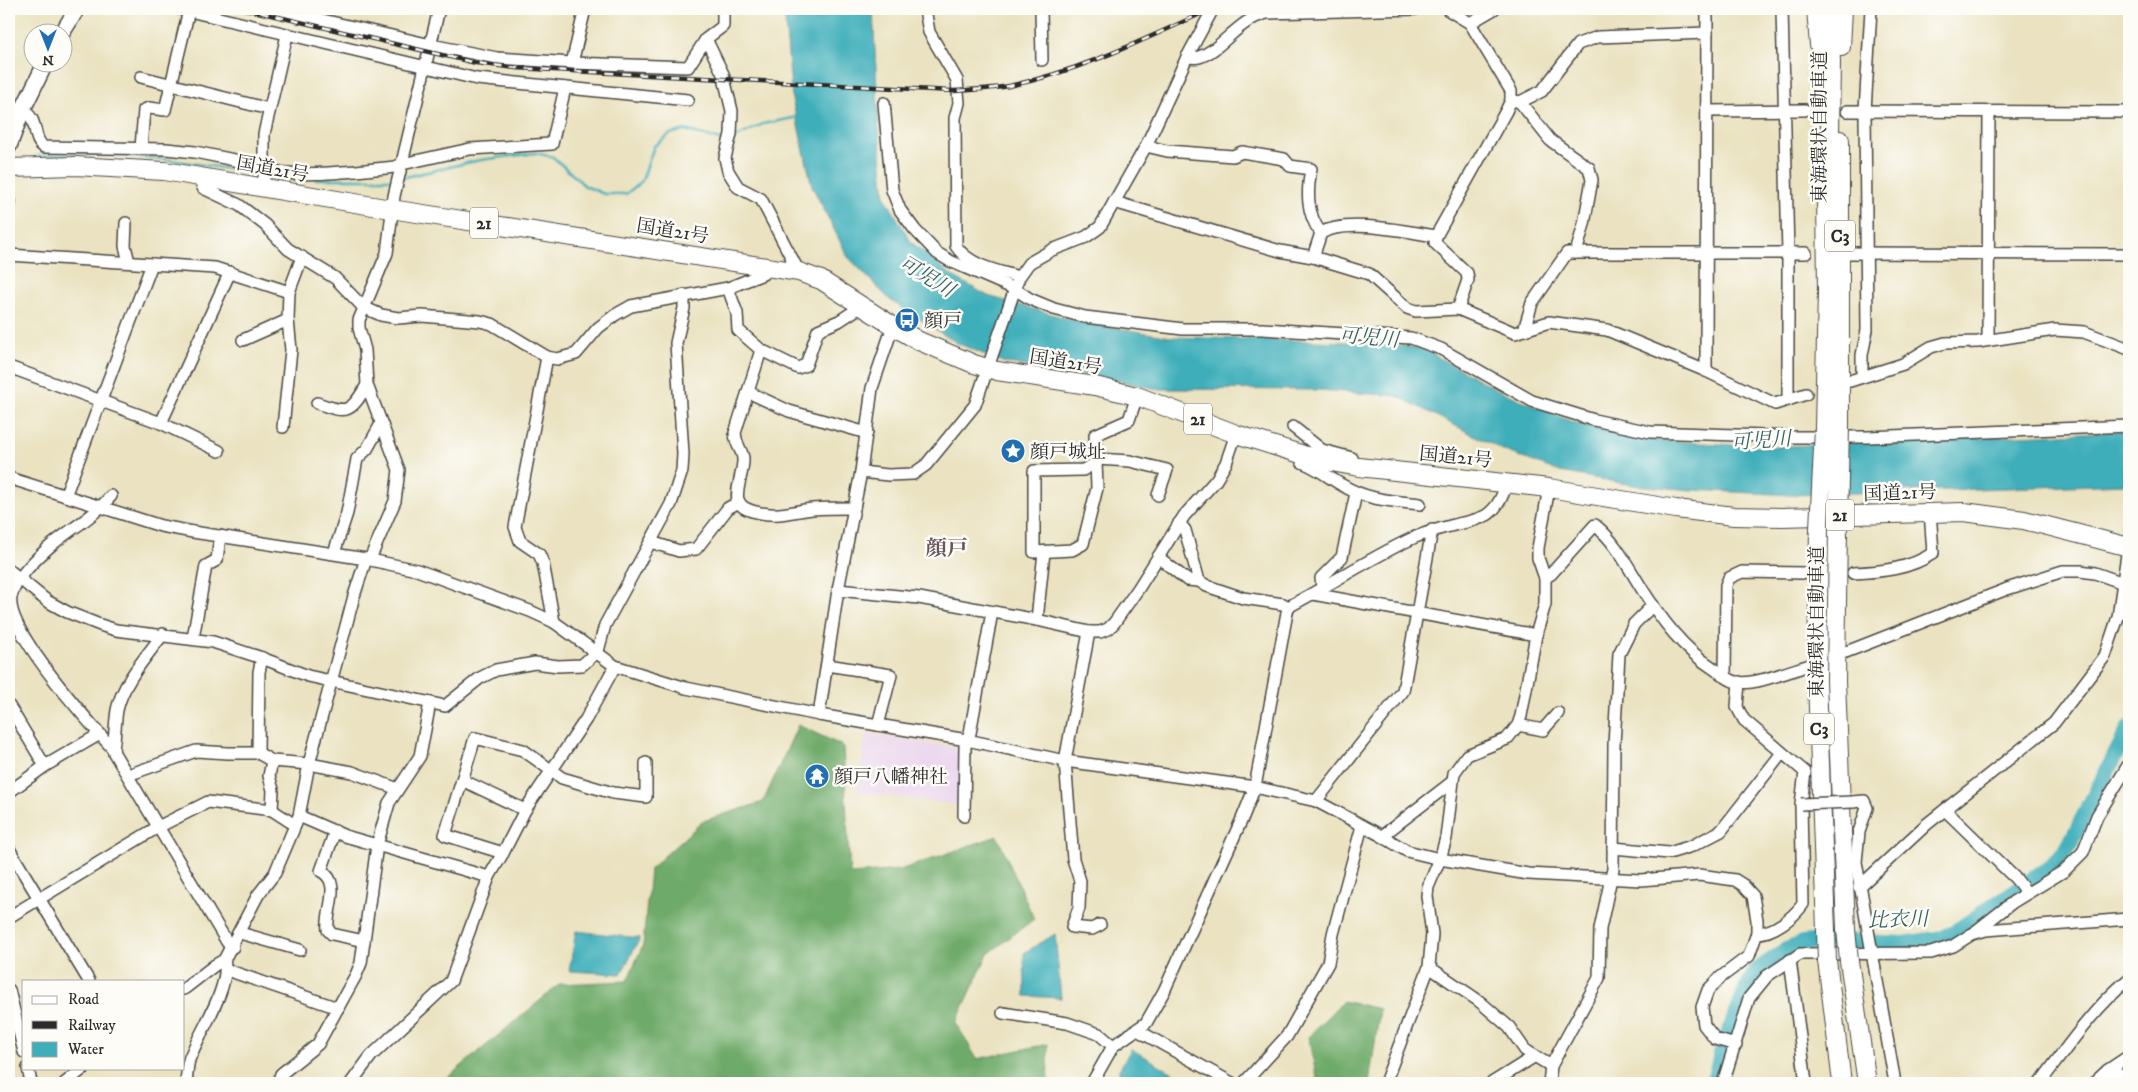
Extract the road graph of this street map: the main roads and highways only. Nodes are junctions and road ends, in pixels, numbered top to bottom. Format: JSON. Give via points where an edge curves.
{"nodes":[{"id":1,"x":77,"y":9,"type":"edge"},
{"id":2,"x":1816,"y":9,"type":"edge"},
{"id":3,"x":1829,"y":9,"type":"edge"},
{"id":4,"x":1842,"y":9,"type":"edge"},
{"id":5,"x":69,"y":22,"type":"edge"},
{"id":6,"x":40,"y":72,"type":"edge"},
{"id":7,"x":16,"y":112,"type":"edge"},
{"id":8,"x":9,"y":146,"type":"edge"},
{"id":9,"x":9,"y":168,"type":"edge"},
{"id":10,"x":1826,"y":190,"type":"junction"},
{"id":11,"x":1832,"y":426,"type":"junction"},
{"id":12,"x":2129,"y":547,"type":"edge"},
{"id":13,"x":1842,"y":1083,"type":"edge"},
{"id":14,"x":1867,"y":1083,"type":"edge"}],
"edges":[{"from":1,"to":5,"type":"main road"},
{"from":2,"to":10,"type":"highway"},
{"from":3,"to":10,"type":"highway","name":"東海環状自動車道","number":"C3","via":[[1830,134]]},
{"from":4,"to":11,"type":"highway","name":"東海環状自動車道","number":"C3"},
{"from":6,"to":7,"type":"main road"},
{"from":7,"to":8,"type":"main road"},
{"from":9,"to":12,"type":"highway","name":"国道21号","number":"21","via":[[75,166],[164,171],[799,272],[821,280],[892,326],[945,353],[1137,396],[1236,434],[1301,455],[1321,455],[1359,468],[1549,488],[1734,516],[1964,512],[2024,520]]},
{"from":10,"to":11,"type":"highway","name":"東海環状自動車道","number":"C3"},
{"from":11,"to":13,"type":"highway","name":"東海環状自動車道","number":"C3","bridge":true,"via":[[1819,528],[1817,682],[1827,960]]},
{"from":11,"to":14,"type":"highway","name":"東海環状自動車道","number":"C3","bridge":true,"via":[[1838,528],[1836,681],[1846,929]]}]}
